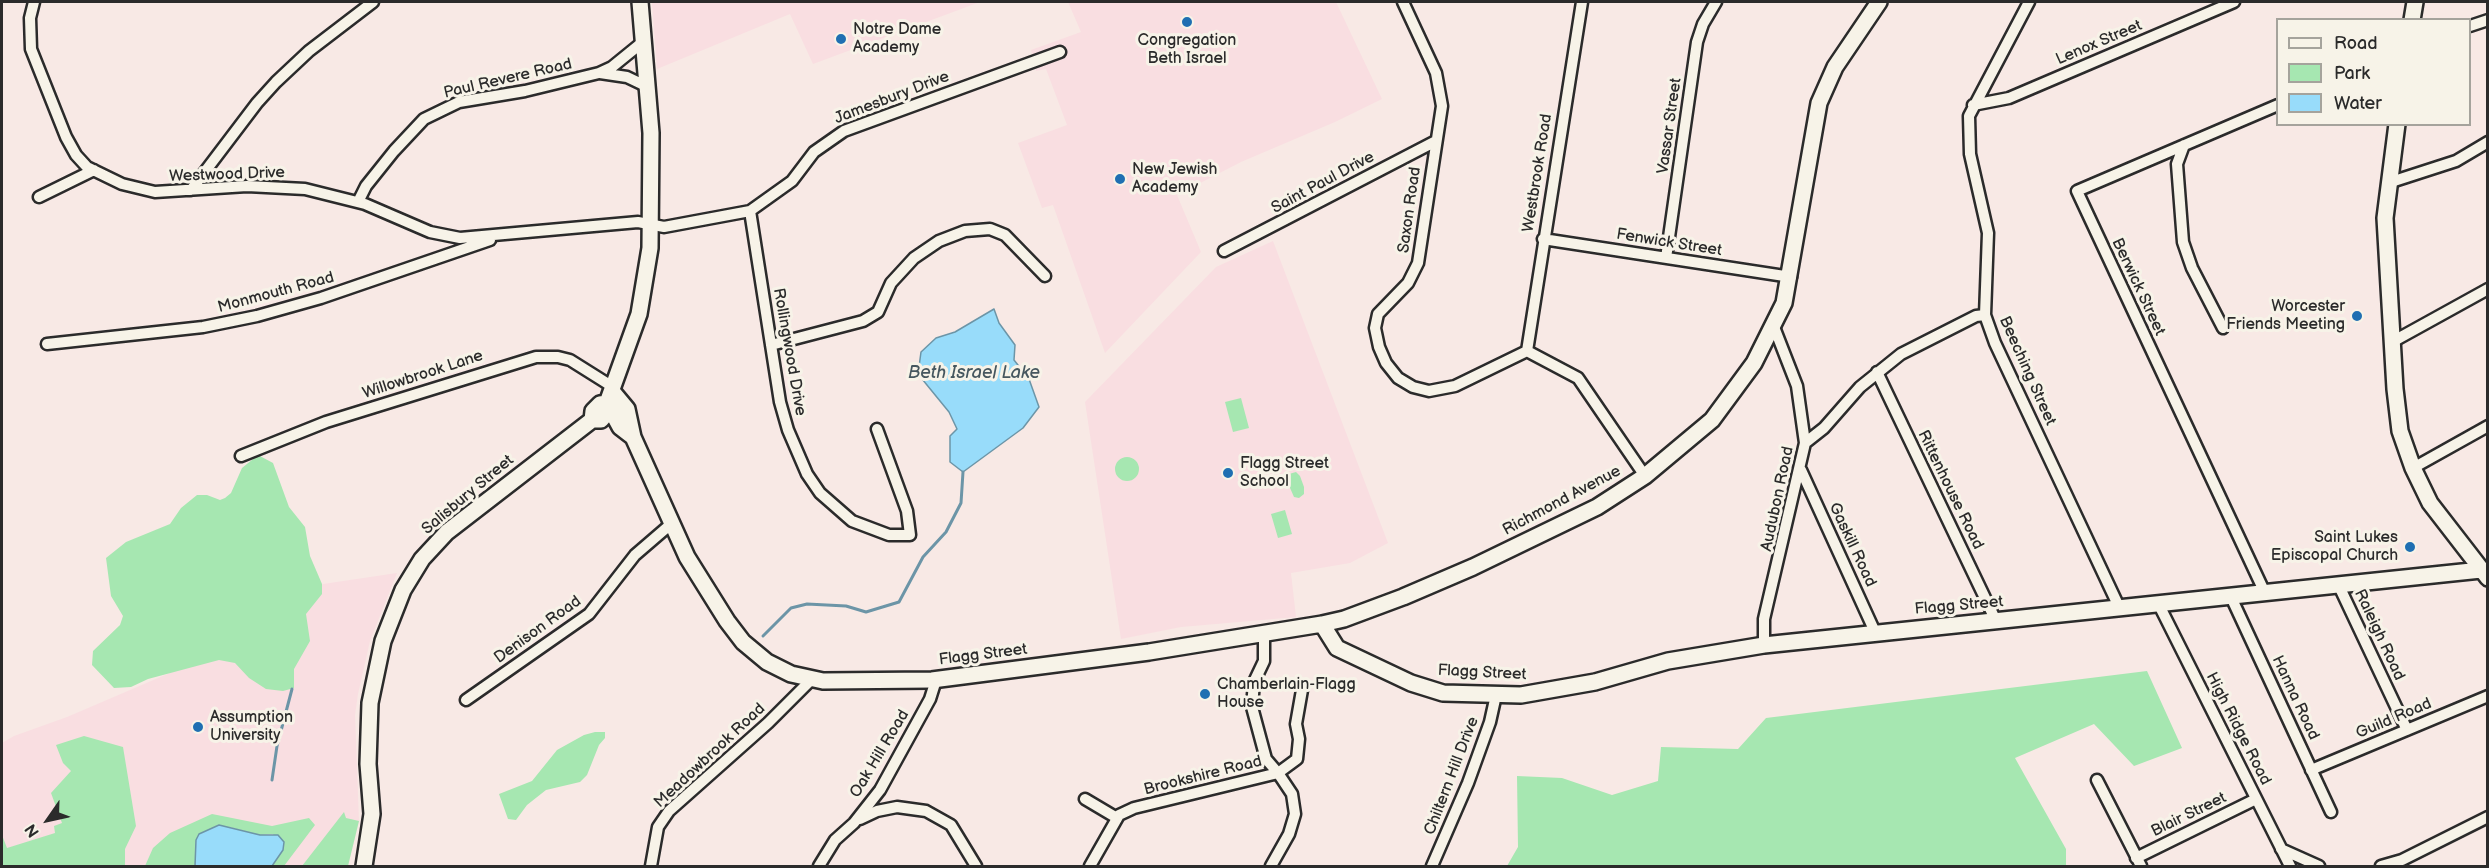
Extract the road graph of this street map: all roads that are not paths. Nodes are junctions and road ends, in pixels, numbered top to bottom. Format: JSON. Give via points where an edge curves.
{"nodes":[{"id":1,"x":34,"y":2,"type":"edge"},
{"id":2,"x":373,"y":2,"type":"edge"},
{"id":3,"x":640,"y":2,"type":"edge"},
{"id":4,"x":1403,"y":2,"type":"edge"},
{"id":5,"x":1582,"y":2,"type":"edge"},
{"id":6,"x":1716,"y":2,"type":"edge"},
{"id":7,"x":1879,"y":2,"type":"edge"},
{"id":8,"x":2029,"y":2,"type":"edge"},
{"id":9,"x":2234,"y":2,"type":"edge"},
{"id":10,"x":2415,"y":2,"type":"edge"},
{"id":11,"x":2412,"y":18,"type":"edge"},
{"id":12,"x":2487,"y":20,"type":"edge"},
{"id":13,"x":2471,"y":25,"type":"edge"},
{"id":14,"x":644,"y":41,"type":"junction"},
{"id":15,"x":1060,"y":52,"type":"dead end"},
{"id":16,"x":599,"y":73,"type":"junction"},
{"id":17,"x":648,"y":87,"type":"junction"},
{"id":18,"x":1973,"y":105,"type":"junction"},
{"id":19,"x":2276,"y":105,"type":"edge"},
{"id":20,"x":2397,"y":126,"type":"edge"},
{"id":21,"x":1436,"y":141,"type":"junction"},
{"id":22,"x":2487,"y":142,"type":"edge"},
{"id":23,"x":2184,"y":145,"type":"junction"},
{"id":24,"x":94,"y":171,"type":"junction"},
{"id":25,"x":2388,"y":183,"type":"junction"},
{"id":26,"x":191,"y":190,"type":"junction"},
{"id":27,"x":39,"y":197,"type":"dead end"},
{"id":28,"x":358,"y":202,"type":"junction"},
{"id":29,"x":750,"y":211,"type":"junction"},
{"id":30,"x":651,"y":225,"type":"junction"},
{"id":31,"x":504,"y":235,"type":"junction"},
{"id":32,"x":1543,"y":239,"type":"junction"},
{"id":33,"x":1224,"y":251,"type":"dead end"},
{"id":34,"x":1666,"y":258,"type":"junction"},
{"id":35,"x":1045,"y":276,"type":"dead end"},
{"id":36,"x":1791,"y":277,"type":"junction"},
{"id":37,"x":2487,"y":289,"type":"edge"},
{"id":38,"x":1985,"y":315,"type":"junction"},
{"id":39,"x":1774,"y":327,"type":"junction"},
{"id":40,"x":2223,"y":328,"type":"dead end"},
{"id":41,"x":2392,"y":342,"type":"junction"},
{"id":42,"x":47,"y":344,"type":"dead end"},
{"id":43,"x":771,"y":345,"type":"junction"},
{"id":44,"x":1527,"y":351,"type":"junction"},
{"id":45,"x":1877,"y":372,"type":"junction"},
{"id":46,"x":611,"y":394,"type":"junction"},
{"id":47,"x":2487,"y":426,"type":"edge"},
{"id":48,"x":878,"y":429,"type":"dead end"},
{"id":49,"x":1805,"y":443,"type":"junction"},
{"id":50,"x":241,"y":456,"type":"dead end"},
{"id":51,"x":2413,"y":468,"type":"junction"},
{"id":52,"x":1801,"y":470,"type":"junction"},
{"id":53,"x":1646,"y":476,"type":"junction"},
{"id":54,"x":671,"y":524,"type":"junction"},
{"id":55,"x":2485,"y":572,"type":"edge"},
{"id":56,"x":2339,"y":586,"type":"junction"},
{"id":57,"x":2265,"y":594,"type":"junction"},
{"id":58,"x":2231,"y":597,"type":"junction"},
{"id":59,"x":2159,"y":605,"type":"junction"},
{"id":60,"x":2120,"y":609,"type":"junction"},
{"id":61,"x":1996,"y":621,"type":"junction"},
{"id":62,"x":1322,"y":624,"type":"junction"},
{"id":63,"x":1875,"y":632,"type":"junction"},
{"id":64,"x":1264,"y":633,"type":"junction"},
{"id":65,"x":1764,"y":645,"type":"junction"},
{"id":66,"x":812,"y":679,"type":"junction"},
{"id":67,"x":936,"y":680,"type":"junction"},
{"id":68,"x":1302,"y":690,"type":"dead end"},
{"id":69,"x":1496,"y":695,"type":"junction"},
{"id":70,"x":2487,"y":696,"type":"edge"},
{"id":71,"x":466,"y":700,"type":"dead end"},
{"id":72,"x":2407,"y":730,"type":"junction"},
{"id":73,"x":2312,"y":770,"type":"junction"},
{"id":74,"x":1278,"y":773,"type":"junction"},
{"id":75,"x":2097,"y":780,"type":"dead end"},
{"id":76,"x":1084,"y":799,"type":"dead end"},
{"id":77,"x":2256,"y":799,"type":"junction"},
{"id":78,"x":2331,"y":812,"type":"dead end"},
{"id":79,"x":2487,"y":817,"type":"edge"},
{"id":80,"x":1117,"y":818,"type":"junction"},
{"id":81,"x":854,"y":823,"type":"junction"},
{"id":82,"x":2281,"y":849,"type":"junction"},
{"id":83,"x":2139,"y":862,"type":"edge"},
{"id":84,"x":364,"y":867,"type":"edge"},
{"id":85,"x":651,"y":867,"type":"edge"},
{"id":86,"x":819,"y":867,"type":"edge"},
{"id":87,"x":976,"y":867,"type":"edge"},
{"id":88,"x":1090,"y":867,"type":"edge"},
{"id":89,"x":1270,"y":867,"type":"edge"},
{"id":90,"x":1432,"y":867,"type":"edge"},
{"id":91,"x":2290,"y":867,"type":"edge"},
{"id":92,"x":2319,"y":867,"type":"edge"},
{"id":93,"x":2382,"y":867,"type":"edge"}],
"edges":[{"from":1,"to":24,"type":"street","name":"Westwood Drive","via":[[31,49],[72,148],[80,161]]},
{"from":2,"to":26,"type":"street","via":[[286,71]]},
{"from":3,"to":14,"type":"street","name":"Salisbury Street"},
{"from":4,"to":21,"type":"street","name":"Saxon Road","via":[[1440,89],[1442,106]]},
{"from":5,"to":32,"type":"street","name":"Westbrook Road"},
{"from":6,"to":34,"type":"street","name":"Vassar Street","via":[[1702,24],[1697,42]]},
{"from":7,"to":36,"type":"street","name":"Richmond Avenue","via":[[1835,67],[1819,103]]},
{"from":8,"to":18,"type":"street","name":"Beeching Street"},
{"from":9,"to":18,"type":"street","name":"Lenox Street","via":[[2009,98]]},
{"from":10,"to":11,"type":"street"},
{"from":12,"to":13,"type":"street"},
{"from":14,"to":16,"type":"street","name":"Paul Revere Road"},
{"from":14,"to":17,"type":"street","name":"Salisbury Street"},
{"from":15,"to":29,"type":"street","name":"Jamesbury Drive","via":[[844,131],[814,152],[792,181]]},
{"from":16,"to":17,"type":"street","name":"Paul Revere Road","via":[[627,77]]},
{"from":16,"to":28,"type":"street","name":"Paul Revere Road","via":[[459,102],[424,119],[366,186]]},
{"from":17,"to":30,"type":"street","name":"Salisbury Street"},
{"from":18,"to":38,"type":"street","name":"Beeching Street","via":[[1968,140],[1989,247]]},
{"from":19,"to":23,"type":"street","name":"Berwick Street"},
{"from":20,"to":25,"type":"street"},
{"from":21,"to":33,"type":"street","name":"Saint Paul Drive"},
{"from":21,"to":44,"type":"street","name":"Saxon Road","via":[[1418,263],[1408,283],[1383,308],[1376,321],[1375,334],[1382,354],[1398,378],[1429,391],[1455,386]]},
{"from":22,"to":25,"type":"street","via":[[2456,161]]},
{"from":23,"to":40,"type":"street","via":[[2178,164],[2182,242]]},
{"from":23,"to":57,"type":"street","name":"Berwick Street","via":[[2077,192]]},
{"from":24,"to":26,"type":"street","name":"Westwood Drive","via":[[143,190]]},
{"from":24,"to":27,"type":"street"},
{"from":25,"to":41,"type":"street","via":[[2385,218]]},
{"from":26,"to":28,"type":"street","name":"Westwood Drive","via":[[293,187]]},
{"from":28,"to":31,"type":"street","name":"Westwood Drive","via":[[440,235]]},
{"from":29,"to":30,"type":"street","name":"Jamesbury Drive","via":[[664,227]]},
{"from":29,"to":43,"type":"street","name":"Rollingwood Drive"},
{"from":30,"to":31,"type":"street","name":"Westwood Drive","via":[[638,222]]},
{"from":30,"to":46,"type":"street","name":"Salisbury Street","via":[[644,294]]},
{"from":31,"to":42,"type":"street","name":"Monmouth Road","via":[[272,312],[203,327]]},
{"from":32,"to":34,"type":"street","name":"Fenwick Street"},
{"from":32,"to":44,"type":"street","name":"Westbrook Road"},
{"from":34,"to":36,"type":"street","name":"Fenwick Street"},
{"from":35,"to":43,"type":"street","via":[[1005,235],[990,229],[965,231],[939,241],[914,258],[891,283],[878,312],[863,321]]},
{"from":36,"to":39,"type":"street","name":"Richmond Avenue"},
{"from":37,"to":41,"type":"street"},
{"from":38,"to":45,"type":"street","via":[[1929,339]]},
{"from":38,"to":60,"type":"street","name":"Beeching Street"},
{"from":39,"to":49,"type":"street","name":"Audubon Road","via":[[1797,386]]},
{"from":39,"to":53,"type":"street","name":"Richmond Avenue","via":[[1754,363],[1712,420]]},
{"from":41,"to":51,"type":"street","via":[[2398,417]]},
{"from":43,"to":48,"type":"street","name":"Rollingwood Drive","via":[[788,430],[820,493],[835,509],[861,525],[889,535],[910,535],[907,511]]},
{"from":44,"to":53,"type":"street","via":[[1578,378]]},
{"from":45,"to":49,"type":"street"},
{"from":45,"to":61,"type":"street","name":"Rittenhouse Road"},
{"from":46,"to":50,"type":"street","name":"Willowbrook Lane","via":[[570,360],[536,357],[326,422]]},
{"from":46,"to":54,"type":"street","name":"Flagg Street","via":[[620,427],[633,437]]},
{"from":46,"to":84,"type":"street","name":"Salisbury Street","via":[[608,412],[601,420],[592,420],[447,531],[422,559],[403,590],[383,641],[370,703],[368,764],[372,814]]},
{"from":47,"to":51,"type":"street"},
{"from":49,"to":52,"type":"street","name":"Audubon Road"},
{"from":51,"to":55,"type":"street","via":[[2434,510]]},
{"from":52,"to":63,"type":"street","name":"Gaskill Road"},
{"from":52,"to":65,"type":"street","name":"Audubon Road","via":[[1764,619]]},
{"from":53,"to":62,"type":"street","name":"Richmond Avenue","via":[[1597,507],[1473,567],[1371,610]]},
{"from":54,"to":66,"type":"street","name":"Flagg Street","via":[[707,592],[743,642],[774,667]]},
{"from":54,"to":71,"type":"street","name":"Denison Road","via":[[635,555],[589,614]]},
{"from":55,"to":56,"type":"street","name":"Flagg Street"},
{"from":56,"to":57,"type":"street","name":"Flagg Street"},
{"from":56,"to":72,"type":"street","name":"Raleigh Road"},
{"from":57,"to":58,"type":"street","name":"Flagg Street"},
{"from":58,"to":59,"type":"street","name":"Flagg Street"},
{"from":58,"to":73,"type":"street","name":"Hanna Road"},
{"from":59,"to":60,"type":"street","name":"Flagg Street"},
{"from":59,"to":77,"type":"street","name":"High Ridge Road"},
{"from":60,"to":61,"type":"street","name":"Flagg Street"},
{"from":61,"to":63,"type":"street","name":"Flagg Street"},
{"from":62,"to":64,"type":"street","name":"Flagg Street"},
{"from":62,"to":69,"type":"street","name":"Flagg Street","via":[[1337,648],[1411,683],[1443,693]]},
{"from":63,"to":65,"type":"street","name":"Flagg Street"},
{"from":64,"to":67,"type":"street","name":"Flagg Street"},
{"from":64,"to":74,"type":"street","name":"Brookshire Road","via":[[1264,661],[1254,682],[1252,707],[1266,759]]},
{"from":65,"to":69,"type":"street","name":"Flagg Street","via":[[1668,661],[1540,693]]},
{"from":66,"to":67,"type":"street","name":"Flagg Street"},
{"from":66,"to":85,"type":"street","name":"Meadowbrook Road","via":[[669,811],[658,827]]},
{"from":67,"to":81,"type":"street","name":"Oak Hill Road","via":[[908,742],[880,790]]},
{"from":68,"to":74,"type":"street","via":[[1296,724],[1297,759]]},
{"from":69,"to":90,"type":"street","name":"Chiltern Hill Drive","via":[[1468,785]]},
{"from":70,"to":72,"type":"street","name":"Guild Road"},
{"from":72,"to":73,"type":"street","name":"Guild Road"},
{"from":73,"to":78,"type":"street","name":"Hanna Road"},
{"from":74,"to":80,"type":"street","name":"Brookshire Road","via":[[1134,808]]},
{"from":74,"to":89,"type":"street","via":[[1292,794],[1295,814],[1289,834]]},
{"from":75,"to":83,"type":"street"},
{"from":76,"to":80,"type":"street"},
{"from":77,"to":82,"type":"street","name":"High Ridge Road"},
{"from":77,"to":83,"type":"street","name":"Blair Street"},
{"from":79,"to":93,"type":"street"},
{"from":80,"to":88,"type":"street"},
{"from":81,"to":86,"type":"street","name":"Oak Hill Road","via":[[835,840]]},
{"from":81,"to":87,"type":"street","via":[[886,808],[926,811],[951,825]]},
{"from":82,"to":91,"type":"street","name":"High Ridge Road"},
{"from":82,"to":92,"type":"street"}]}
